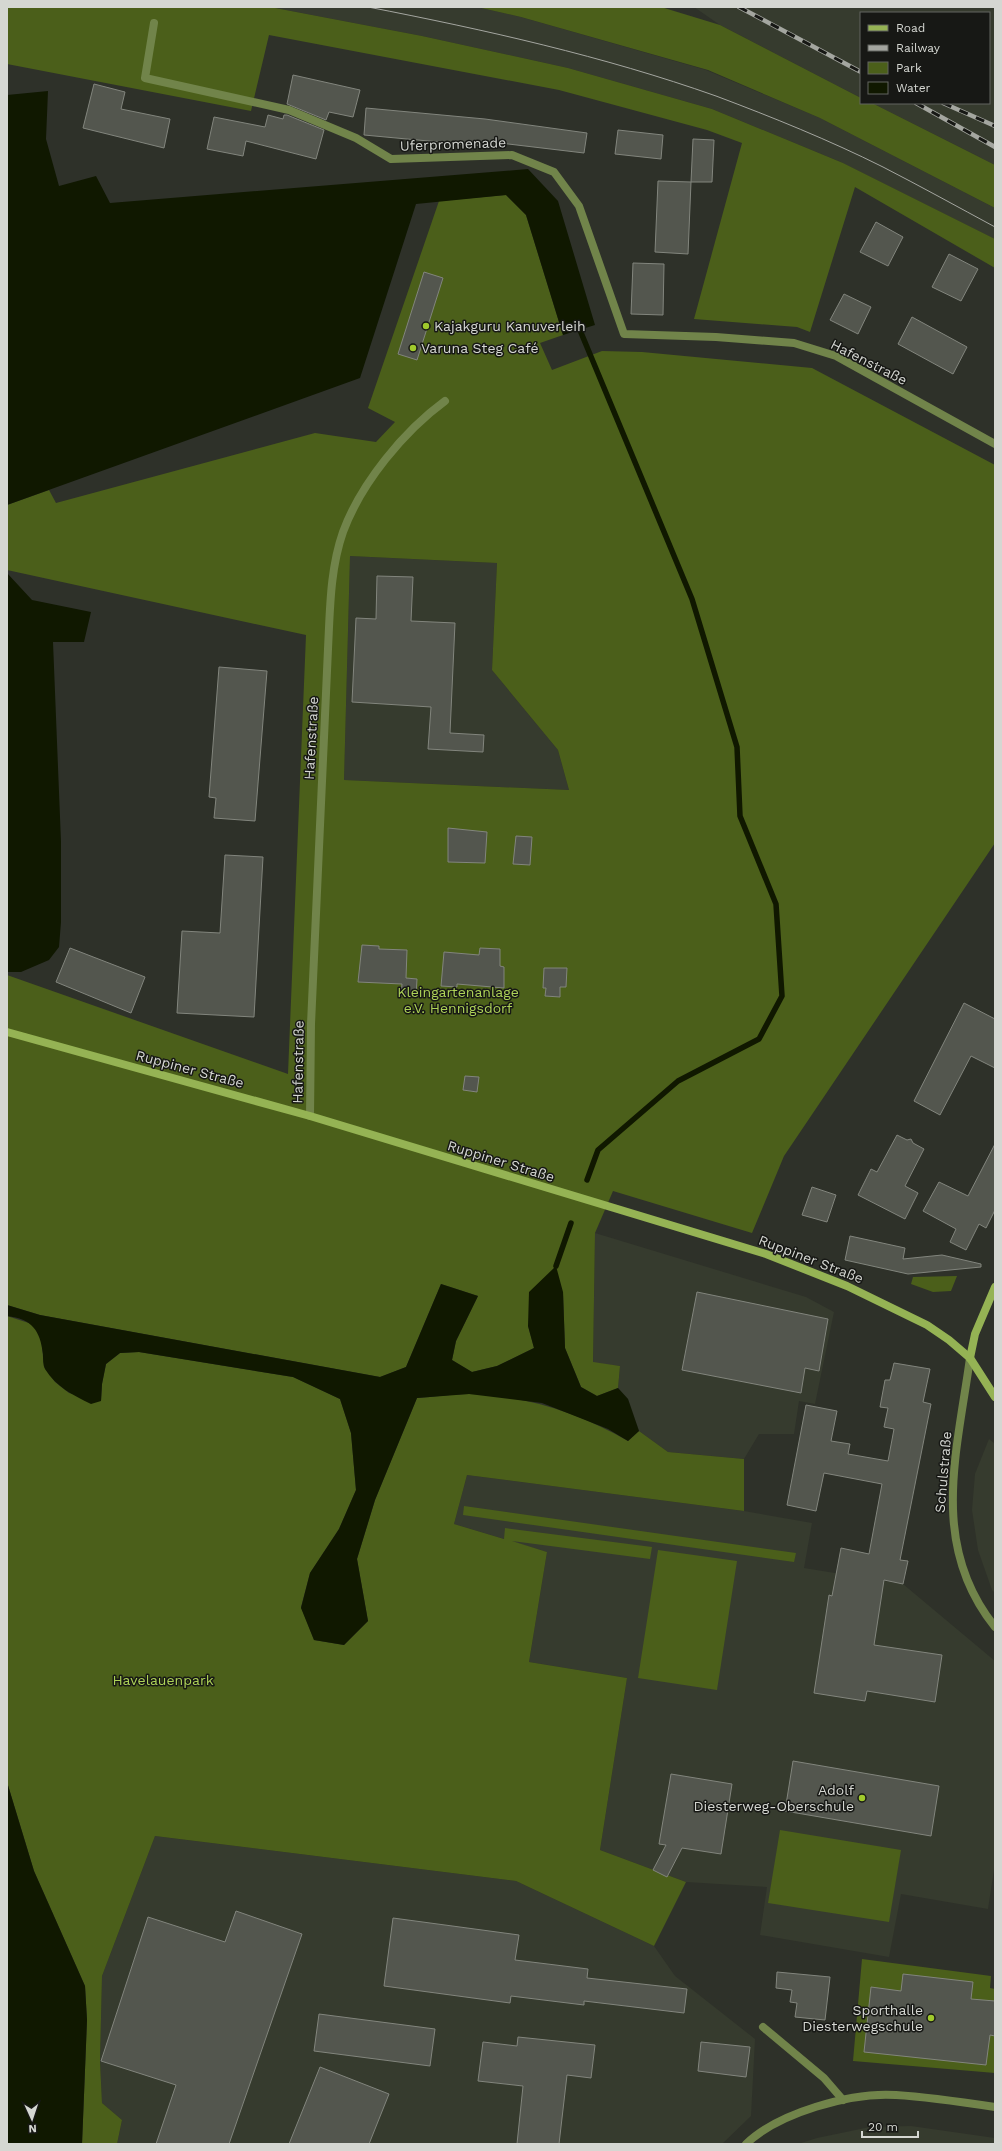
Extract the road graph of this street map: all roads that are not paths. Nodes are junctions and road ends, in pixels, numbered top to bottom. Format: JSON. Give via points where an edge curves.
{"nodes":[{"id":1,"x":154,"y":23,"type":"dead end"},
{"id":2,"x":624,"y":334,"type":"joint"},
{"id":3,"x":445,"y":401,"type":"dead end"},
{"id":4,"x":995,"y":444,"type":"edge"},
{"id":5,"x":9,"y":1032,"type":"edge"},
{"id":6,"x":310,"y":1116,"type":"junction"},
{"id":7,"x":995,"y":1287,"type":"edge"},
{"id":8,"x":970,"y":1358,"type":"junction"},
{"id":9,"x":995,"y":1397,"type":"edge"},
{"id":10,"x":995,"y":1627,"type":"edge"},
{"id":11,"x":763,"y":2026,"type":"dead end"},
{"id":12,"x":843,"y":2100,"type":"junction"},
{"id":13,"x":995,"y":2107,"type":"edge"},
{"id":14,"x":746,"y":2144,"type":"edge"}],
"edges":[{"from":1,"to":2,"type":"street","name":"Uferpromenade","via":[[145,78],[289,110],[356,138],[391,159],[512,155],[554,172],[579,206]]},
{"from":2,"to":4,"type":"street","name":"Hafenstraße","via":[[794,343],[836,356]]},
{"from":3,"to":6,"type":"street","name":"Hafenstraße","via":[[424,417],[397,445],[367,484],[343,531],[334,567],[311,1024]]},
{"from":5,"to":6,"type":"main road","name":"Ruppiner Straße"},
{"from":6,"to":8,"type":"main road","name":"Ruppiner Straße","via":[[766,1254],[847,1286],[927,1325]]},
{"from":7,"to":8,"type":"main road","via":[[975,1334]]},
{"from":8,"to":9,"type":"main road","name":"Ruppiner Straße"},
{"from":8,"to":10,"type":"street","name":"Schulstraße","via":[[952,1487],[952,1520],[957,1553],[975,1601]]},
{"from":11,"to":12,"type":"street","via":[[824,2078]]},
{"from":12,"to":13,"type":"street","via":[[894,2095]]},
{"from":12,"to":14,"type":"street","via":[[795,2113]]}]}
